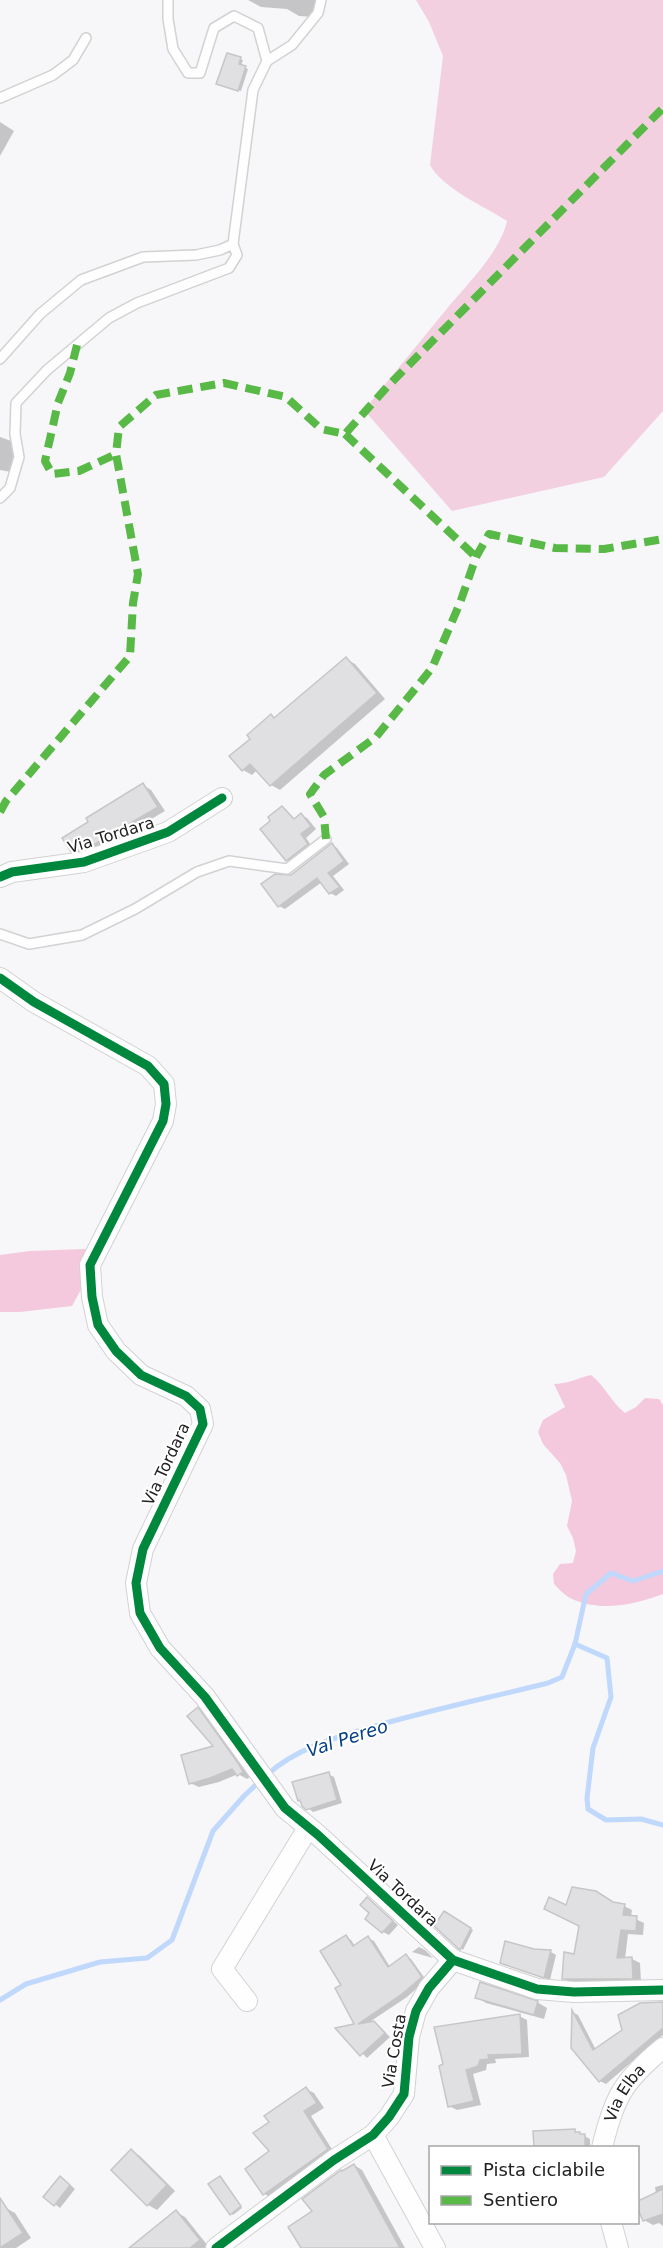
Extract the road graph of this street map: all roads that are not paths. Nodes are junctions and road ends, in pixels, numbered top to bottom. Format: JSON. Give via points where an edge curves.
{"nodes":[{"id":1,"x":168,"y":0,"type":"edge"},
{"id":2,"x":321,"y":0,"type":"edge"},
{"id":3,"x":86,"y":38,"type":"dead end"},
{"id":4,"x":267,"y":61,"type":"junction"},
{"id":5,"x":0,"y":98,"type":"edge"},
{"id":6,"x":233,"y":244,"type":"junction"},
{"id":7,"x":0,"y":359,"type":"edge"},
{"id":8,"x":0,"y":498,"type":"edge"},
{"id":9,"x":222,"y":798,"type":"dead end"},
{"id":10,"x":326,"y":839,"type":"dead end"},
{"id":11,"x":0,"y":877,"type":"edge"},
{"id":12,"x":0,"y":934,"type":"edge"},
{"id":13,"x":0,"y":978,"type":"edge"},
{"id":14,"x":308,"y":1828,"type":"junction"},
{"id":15,"x":453,"y":1960,"type":"junction"},
{"id":16,"x":663,"y":1990,"type":"edge"},
{"id":17,"x":247,"y":2001,"type":"dead end"},
{"id":18,"x":663,"y":2048,"type":"edge"},
{"id":19,"x":373,"y":2135,"type":"junction"},
{"id":20,"x":602,"y":2146,"type":"edge"},
{"id":21,"x":611,"y":2224,"type":"edge"},
{"id":22,"x":216,"y":2248,"type":"edge"},
{"id":23,"x":435,"y":2248,"type":"edge"},
{"id":24,"x":618,"y":2248,"type":"edge"}],
"edges":[{"from":1,"to":4,"type":"lane","via":[[173,49],[188,73],[200,74],[214,28],[234,16],[258,28]]},
{"from":2,"to":4,"type":"lane","via":[[318,13],[292,45]]},
{"from":3,"to":5,"type":"lane","via":[[74,60],[53,75]]},
{"from":4,"to":6,"type":"lane","via":[[253,90]]},
{"from":6,"to":7,"type":"lane","via":[[195,255],[143,257],[81,279],[40,314]]},
{"from":6,"to":8,"type":"lane","via":[[237,255],[229,268],[137,303],[109,318],[47,370],[16,404],[19,457],[10,488]]},
{"from":9,"to":11,"type":"street","name":"Via Tordara","via":[[168,832],[95,859]]},
{"from":10,"to":12,"type":"lane","via":[[287,869],[229,861],[197,872],[82,935],[28,944]]},
{"from":13,"to":14,"type":"street","name":"Via Tordara","via":[[34,1002],[148,1066],[164,1084],[163,1121],[90,1265],[98,1325],[116,1351],[141,1375],[186,1396],[200,1409],[203,1424],[143,1549],[136,1583],[140,1613],[160,1648],[205,1697],[285,1808]]},
{"from":14,"to":15,"type":"street","name":"Via Tordara"},
{"from":14,"to":17,"type":"street","via":[[222,1969]]},
{"from":15,"to":16,"type":"street","via":[[537,1989]]},
{"from":15,"to":19,"type":"street","name":"Via Costa","via":[[416,2011],[409,2037],[404,2094]]},
{"from":18,"to":20,"type":"street","name":"Via Elba","via":[[622,2089],[611,2111]]},
{"from":19,"to":22,"type":"street","name":"Via Costa"},
{"from":19,"to":23,"type":"street"},
{"from":21,"to":24,"type":"street"}]}
